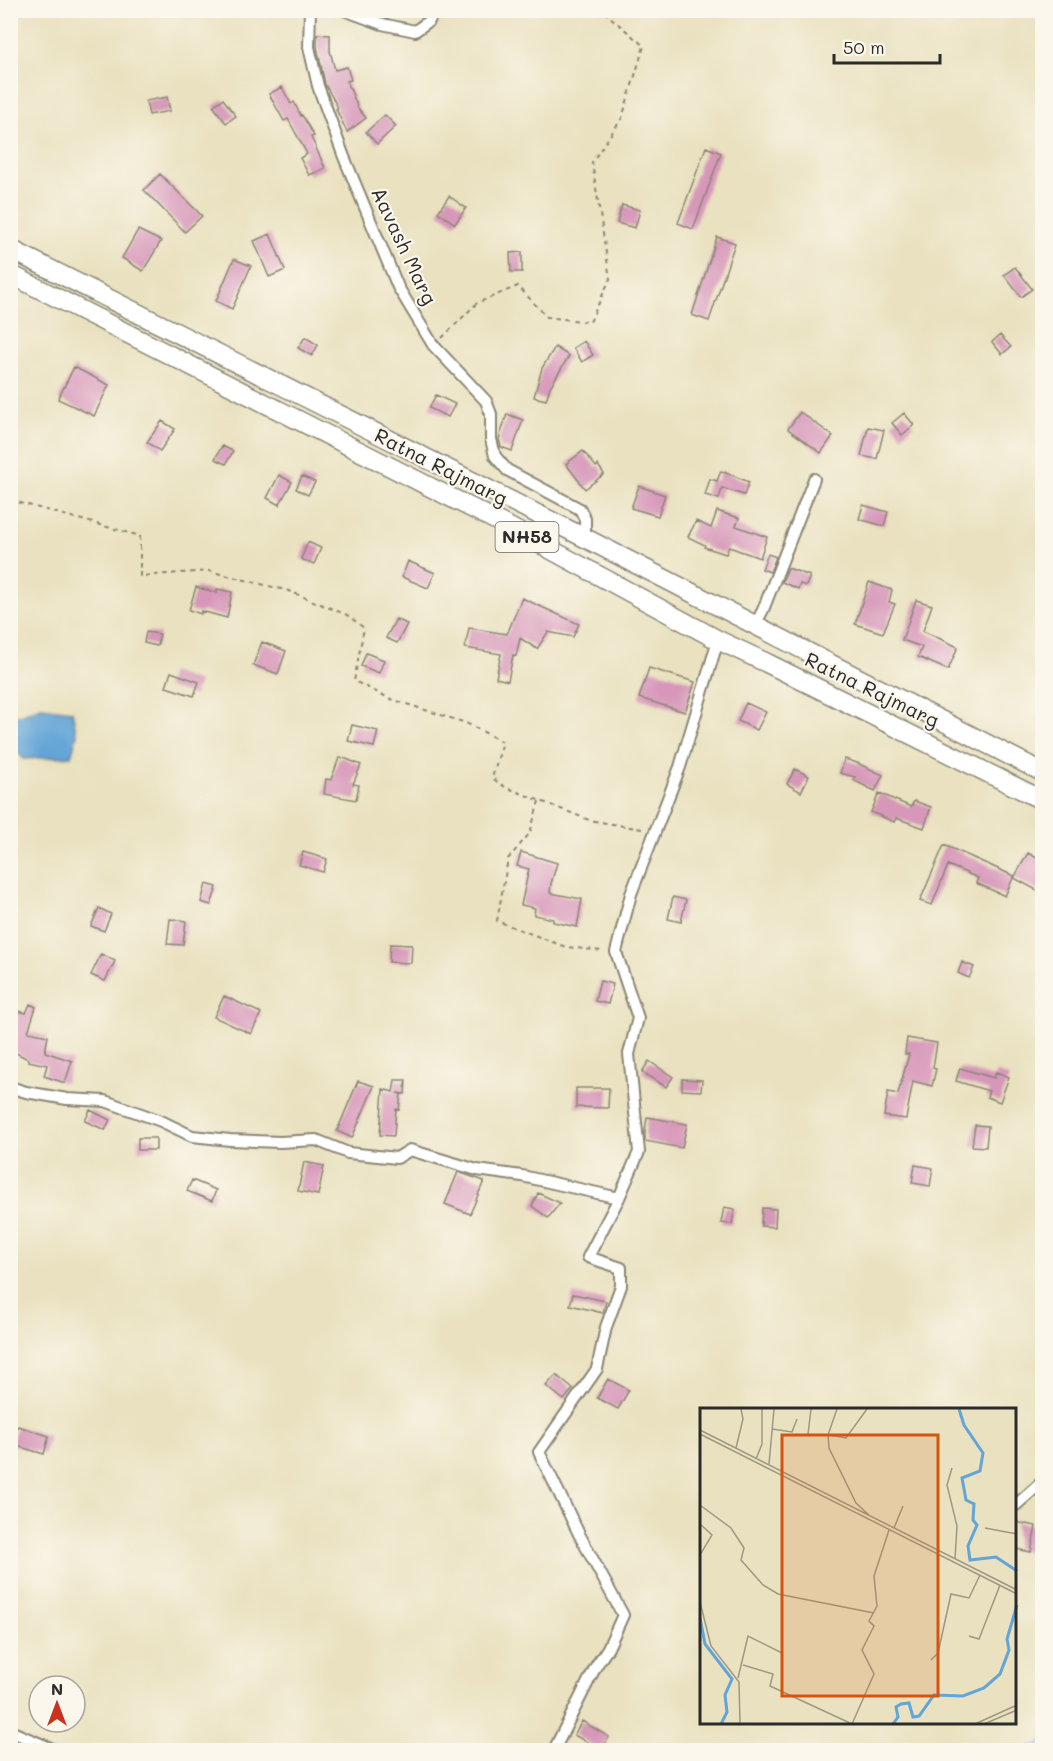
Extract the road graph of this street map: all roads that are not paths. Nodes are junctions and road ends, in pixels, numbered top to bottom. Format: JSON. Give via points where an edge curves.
{"nodes":[{"id":1,"x":310,"y":10,"type":"edge"},
{"id":2,"x":344,"y":10,"type":"edge"},
{"id":3,"x":434,"y":10,"type":"edge"},
{"id":4,"x":10,"y":249,"type":"edge"},
{"id":5,"x":10,"y":274,"type":"edge"},
{"id":6,"x":814,"y":479,"type":"dead end"},
{"id":7,"x":585,"y":538,"type":"junction"},
{"id":8,"x":755,"y":626,"type":"junction"},
{"id":9,"x":718,"y":640,"type":"junction"},
{"id":10,"x":1042,"y":772,"type":"edge"},
{"id":11,"x":1042,"y":800,"type":"edge"},
{"id":12,"x":10,"y":1087,"type":"edge"},
{"id":13,"x":619,"y":1198,"type":"junction"},
{"id":14,"x":1042,"y":1482,"type":"edge"},
{"id":15,"x":1017,"y":1503,"type":"edge"},
{"id":16,"x":10,"y":1731,"type":"edge"},
{"id":17,"x":55,"y":1750,"type":"edge"},
{"id":18,"x":554,"y":1750,"type":"edge"}],
"edges":[{"from":1,"to":7,"type":"street","name":"Aavash Marg","via":[[309,47],[318,86],[398,287],[434,345],[486,401],[495,456],[507,470],[580,509],[585,519]]},
{"from":2,"to":3,"type":"street","via":[[415,31],[429,21]]},
{"from":4,"to":7,"type":"main road","name":"Ratna Rajmarg","number":"NH58"},
{"from":5,"to":9,"type":"main road","name":"Ratna Rajmarg","number":"NH58","via":[[509,527]]},
{"from":6,"to":8,"type":"street"},
{"from":7,"to":8,"type":"main road","name":"Ratna Rajmarg","number":"NH58"},
{"from":8,"to":10,"type":"main road","name":"Ratna Rajmarg","number":"NH58"},
{"from":9,"to":11,"type":"main road","name":"Ratna Rajmarg","number":"NH58"},
{"from":9,"to":13,"type":"street","via":[[680,767],[631,894],[616,952],[638,1018],[629,1054],[639,1152]]},
{"from":12,"to":13,"type":"street","via":[[67,1099],[105,1101],[192,1136],[280,1142],[316,1140],[348,1153],[397,1158],[410,1150],[477,1170]]},
{"from":13,"to":18,"type":"street","via":[[588,1257],[621,1268],[621,1286],[606,1327],[597,1370],[538,1452],[623,1615]]},
{"from":14,"to":15,"type":"street"},
{"from":16,"to":17,"type":"street"}]}
